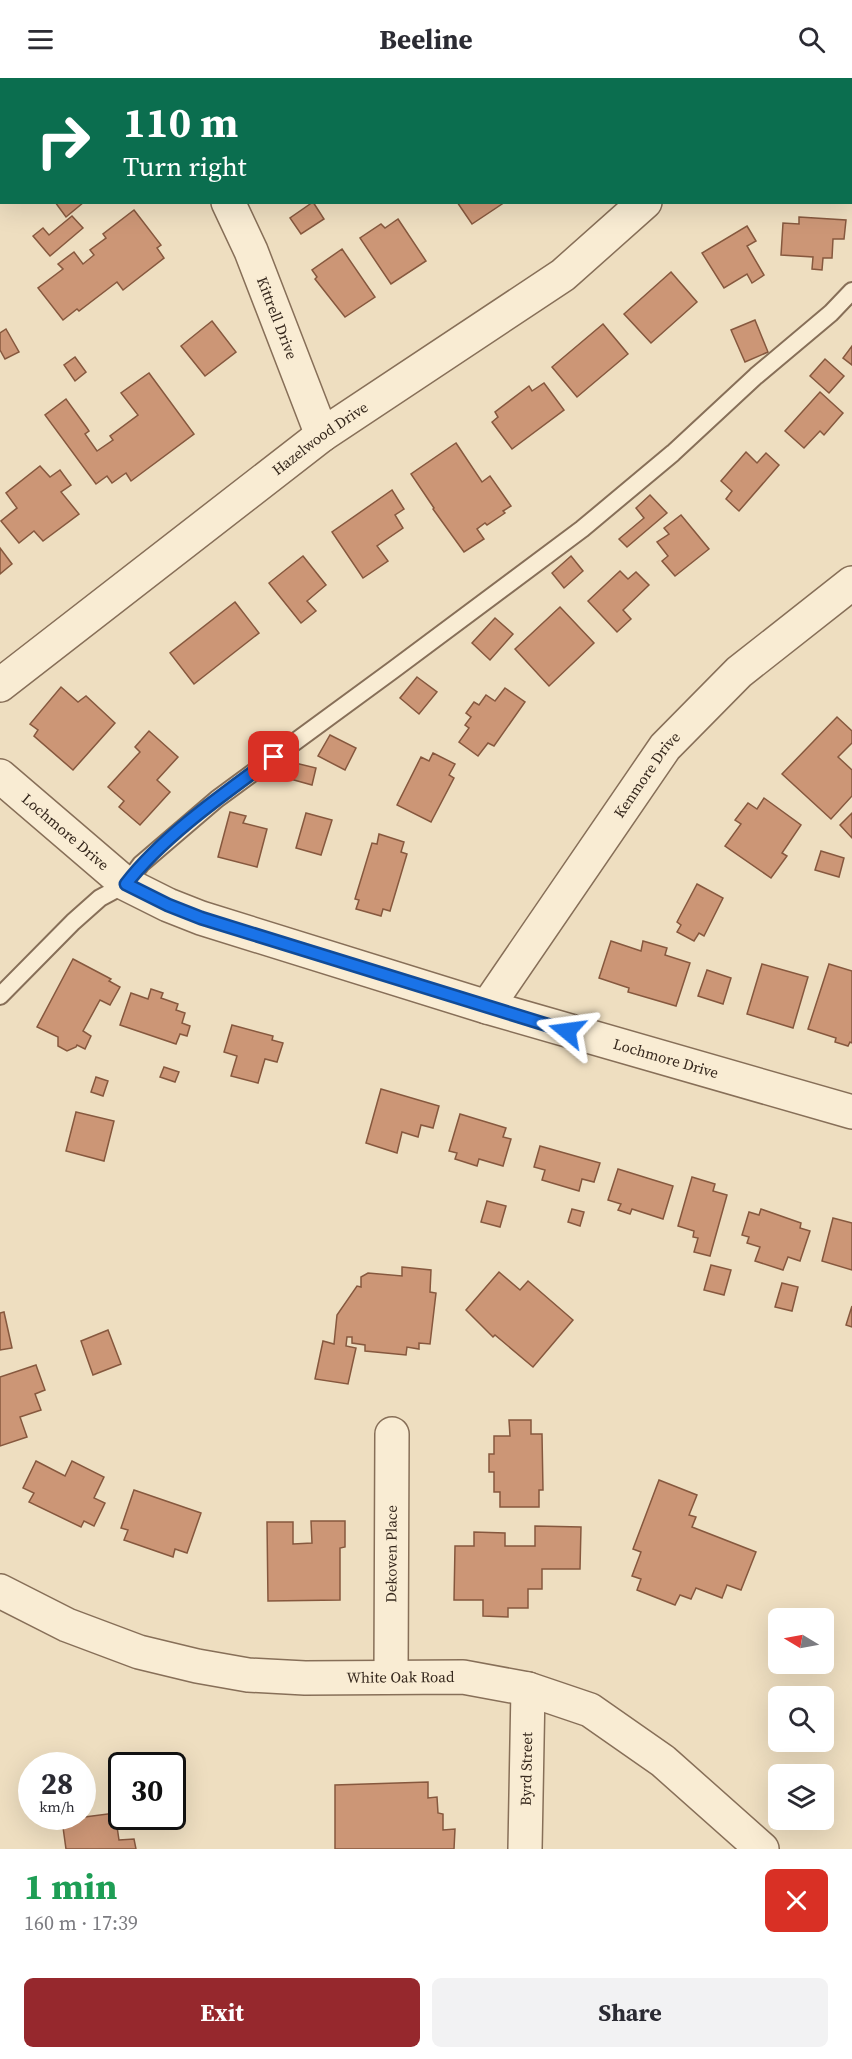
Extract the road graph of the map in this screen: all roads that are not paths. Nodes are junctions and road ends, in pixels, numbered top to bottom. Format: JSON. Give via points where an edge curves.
{"nodes":[{"id":1,"x":229,"y":204,"type":"edge"},
{"id":2,"x":643,"y":204,"type":"edge"},
{"id":3,"x":852,"y":291,"type":"edge"},
{"id":4,"x":322,"y":435,"type":"junction"},
{"id":5,"x":852,"y":583,"type":"edge"},
{"id":6,"x":0,"y":685,"type":"edge"},
{"id":7,"x":0,"y":776,"type":"edge"},
{"id":8,"x":126,"y":884,"type":"junction"},
{"id":9,"x":0,"y":996,"type":"edge"},
{"id":10,"x":487,"y":1008,"type":"junction"},
{"id":11,"x":852,"y":1112,"type":"edge"},
{"id":12,"x":392,"y":1434,"type":"dead end"},
{"id":13,"x":0,"y":1591,"type":"edge"},
{"id":14,"x":390,"y":1676,"type":"junction"},
{"id":15,"x":528,"y":1689,"type":"junction"},
{"id":16,"x":525,"y":1849,"type":"edge"},
{"id":17,"x":762,"y":1849,"type":"edge"}],
"edges":[{"from":1,"to":4,"type":"street","name":"Kittrell Drive","via":[[251,250]]},
{"from":2,"to":4,"type":"street","name":"Hazelwood Drive","via":[[563,275]]},
{"from":3,"to":8,"type":"lane","via":[[673,453],[582,529],[217,799],[141,864]]},
{"from":4,"to":6,"type":"street","name":"Hazelwood Drive"},
{"from":5,"to":10,"type":"street","name":"Kenmore Drive","via":[[739,672],[664,747]]},
{"from":7,"to":8,"type":"street","name":"Lochmore Drive"},
{"from":8,"to":9,"type":"lane","via":[[100,898]]},
{"from":8,"to":10,"type":"street","name":"Lochmore Drive","via":[[201,918]]},
{"from":10,"to":11,"type":"street","name":"Lochmore Drive"},
{"from":12,"to":14,"type":"street","name":"Dekoven Place"},
{"from":13,"to":14,"type":"street","name":"White Oak Road","via":[[67,1625],[139,1652],[196,1666],[248,1675],[306,1678]]},
{"from":14,"to":15,"type":"street","name":"White Oak Road","via":[[463,1677]]},
{"from":15,"to":16,"type":"street","name":"Byrd Street"},
{"from":15,"to":17,"type":"street","name":"White Oak Road","via":[[590,1710],[663,1761]]}]}
